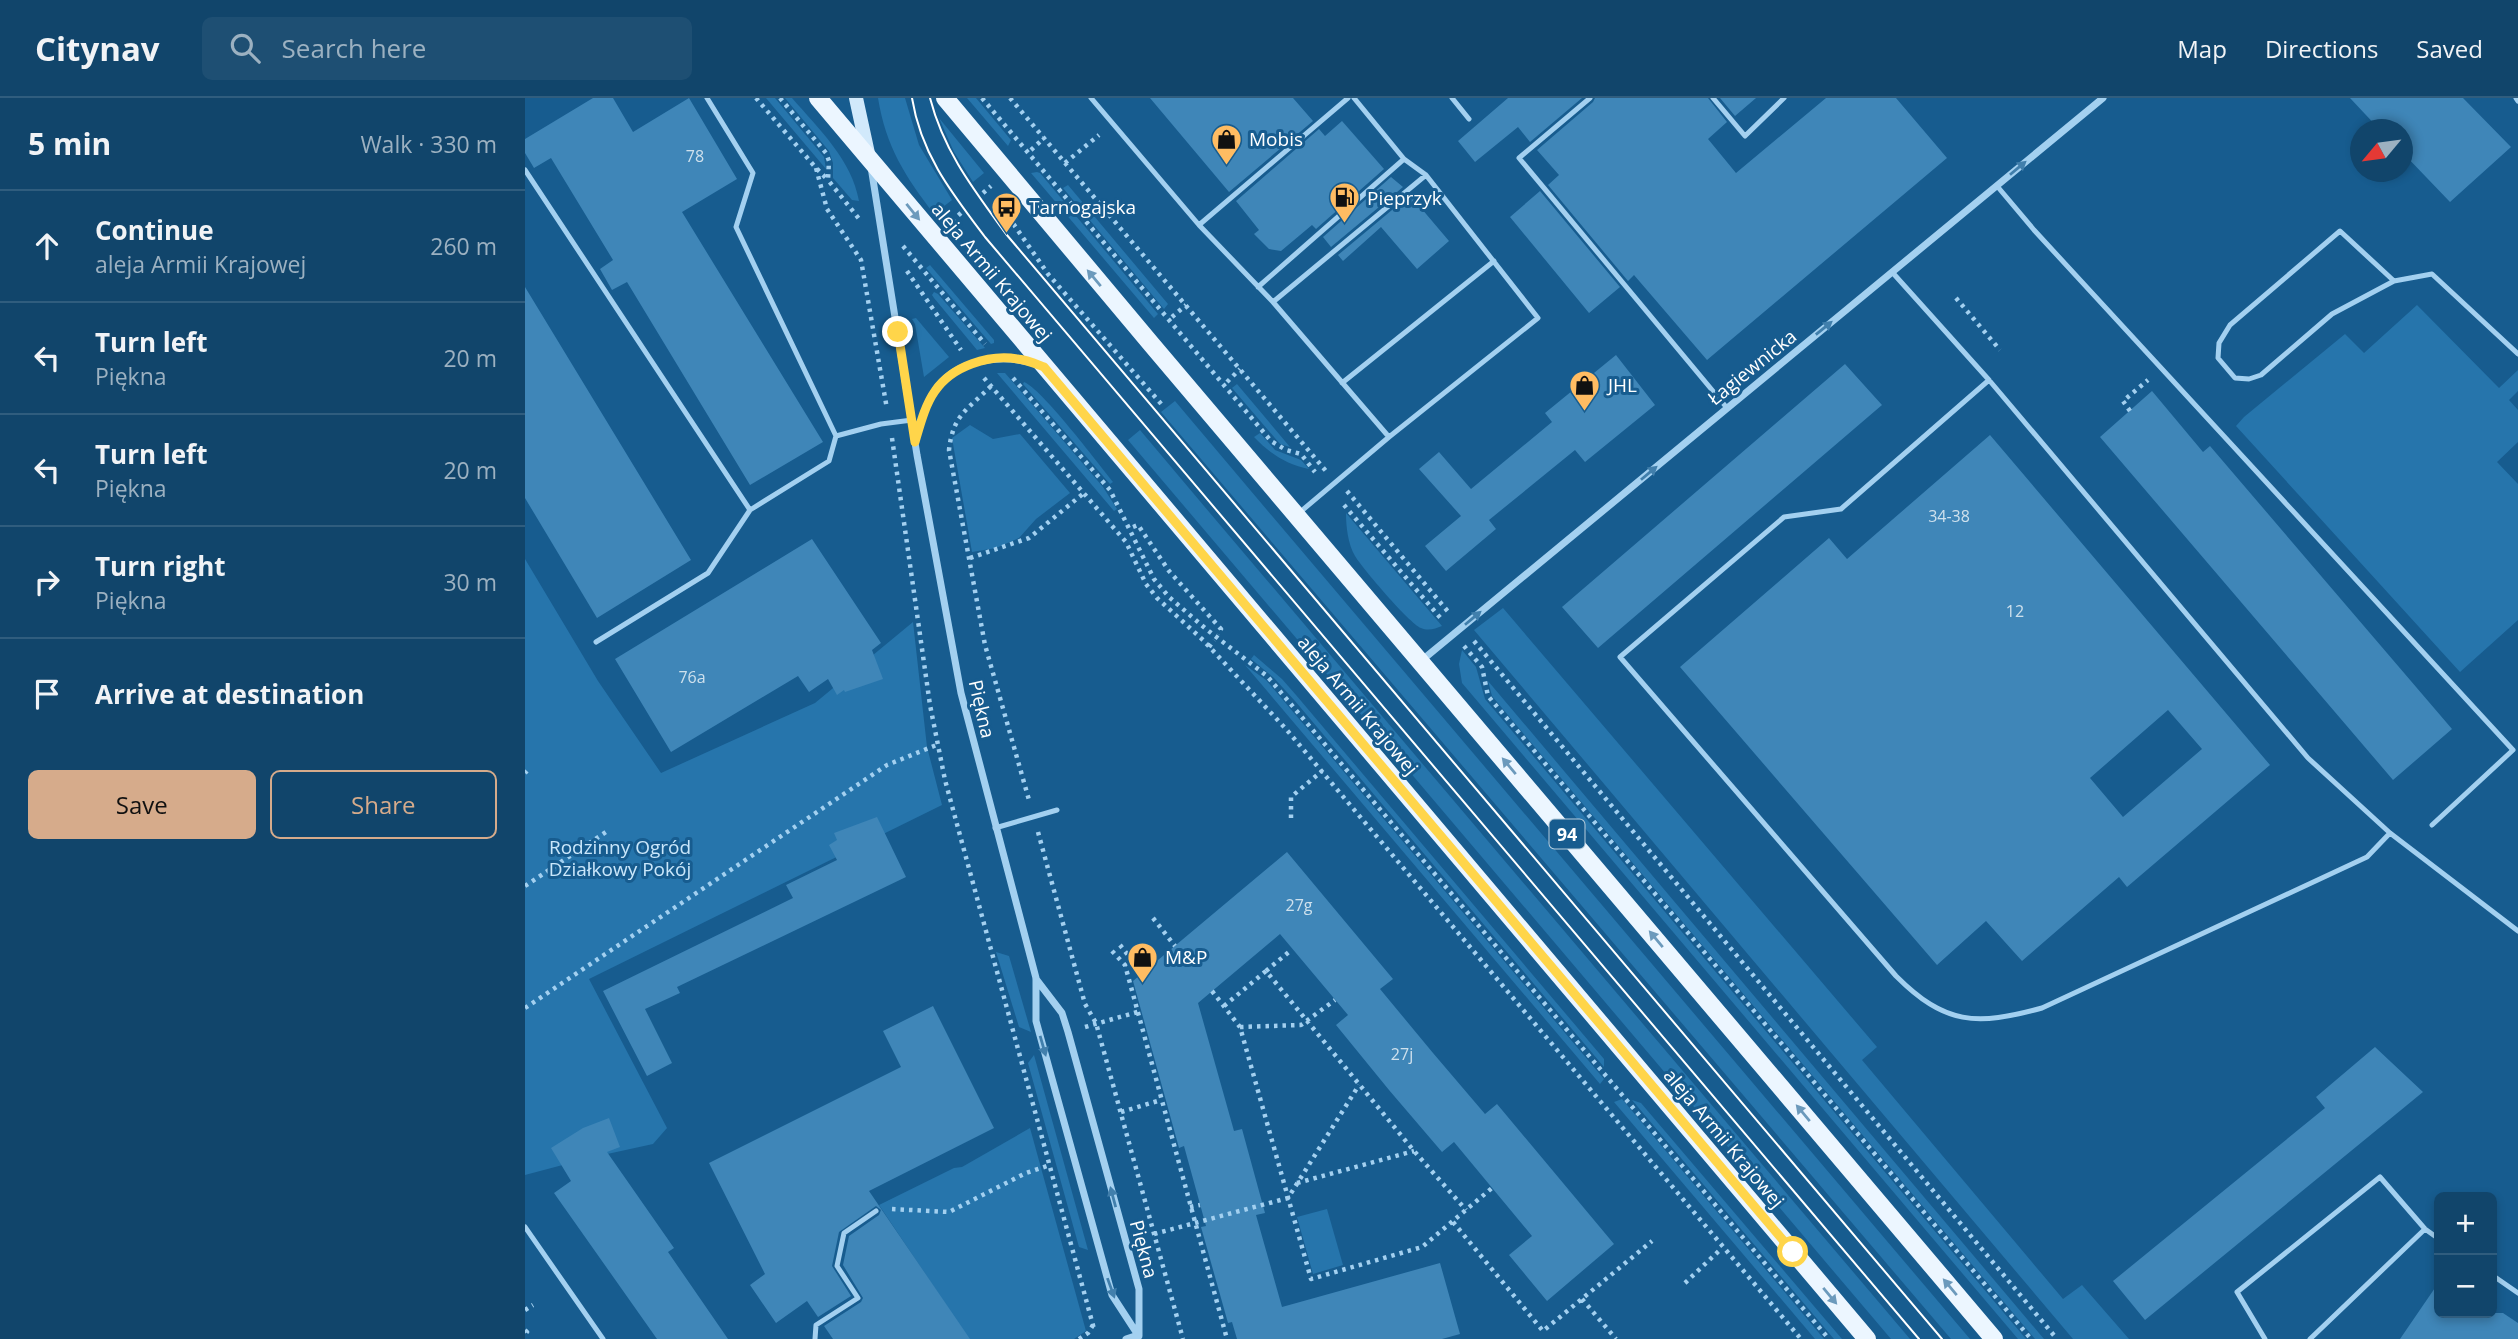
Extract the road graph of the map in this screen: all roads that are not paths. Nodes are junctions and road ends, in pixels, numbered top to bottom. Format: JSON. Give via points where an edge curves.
{"nodes":[{"id":1,"x":707,"y":98,"type":"edge"},
{"id":2,"x":818,"y":98,"type":"edge"},
{"id":3,"x":856,"y":98,"type":"edge"},
{"id":4,"x":945,"y":98,"type":"edge"},
{"id":5,"x":1091,"y":98,"type":"edge"},
{"id":6,"x":1348,"y":98,"type":"edge"},
{"id":7,"x":1355,"y":98,"type":"edge"},
{"id":8,"x":1452,"y":98,"type":"edge"},
{"id":9,"x":1590,"y":98,"type":"edge"},
{"id":10,"x":1713,"y":98,"type":"edge"},
{"id":11,"x":1784,"y":98,"type":"edge"},
{"id":12,"x":2103,"y":98,"type":"edge"},
{"id":13,"x":1469,"y":118,"type":"dead end"},
{"id":14,"x":870,"y":159,"type":"junction"},
{"id":15,"x":1404,"y":159,"type":"junction"},
{"id":16,"x":525,"y":170,"type":"edge"},
{"id":17,"x":1426,"y":175,"type":"junction"},
{"id":18,"x":1997,"y":186,"type":"junction"},
{"id":19,"x":1199,"y":225,"type":"junction"},
{"id":20,"x":1494,"y":261,"type":"junction"},
{"id":21,"x":1892,"y":272,"type":"junction"},
{"id":22,"x":2394,"y":281,"type":"junction"},
{"id":23,"x":1258,"y":288,"type":"junction"},
{"id":24,"x":1273,"y":302,"type":"junction"},
{"id":25,"x":2518,"y":354,"type":"edge"},
{"id":26,"x":1044,"y":367,"type":"junction"},
{"id":27,"x":1989,"y":380,"type":"junction"},
{"id":28,"x":1342,"y":383,"type":"junction"},
{"id":29,"x":1727,"y":408,"type":"junction"},
{"id":30,"x":912,"y":420,"type":"junction"},
{"id":31,"x":836,"y":436,"type":"junction"},
{"id":32,"x":1389,"y":437,"type":"junction"},
{"id":33,"x":915,"y":442,"type":"junction"},
{"id":34,"x":750,"y":510,"type":"junction"},
{"id":35,"x":1297,"y":516,"type":"junction"},
{"id":36,"x":596,"y":642,"type":"dead end"},
{"id":37,"x":1420,"y":661,"type":"junction"},
{"id":38,"x":1057,"y":810,"type":"dead end"},
{"id":39,"x":2432,"y":825,"type":"dead end"},
{"id":40,"x":995,"y":828,"type":"junction"},
{"id":41,"x":2391,"y":833,"type":"junction"},
{"id":42,"x":2518,"y":931,"type":"edge"},
{"id":43,"x":1036,"y":978,"type":"junction"},
{"id":44,"x":876,"y":1211,"type":"dead end"},
{"id":45,"x":525,"y":1227,"type":"edge"},
{"id":46,"x":2425,"y":1229,"type":"junction"},
{"id":47,"x":2434,"y":1235,"type":"edge"},
{"id":48,"x":2497,"y":1278,"type":"edge"},
{"id":49,"x":2518,"y":1293,"type":"edge"},
{"id":50,"x":1139,"y":1337,"type":"edge"},
{"id":51,"x":603,"y":1339,"type":"edge"},
{"id":52,"x":815,"y":1339,"type":"edge"},
{"id":53,"x":1126,"y":1339,"type":"edge"},
{"id":54,"x":1867,"y":1339,"type":"edge"},
{"id":55,"x":1994,"y":1339,"type":"edge"},
{"id":56,"x":2265,"y":1339,"type":"edge"},
{"id":57,"x":2310,"y":1339,"type":"edge"}],
"edges":[{"from":1,"to":31,"type":"lane","via":[[753,173],[736,227]]},
{"from":2,"to":14,"type":"main road","name":"aleja Armii Krajowej"},
{"from":3,"to":14,"type":"street"},
{"from":35,"to":4,"type":"main road","number":"94","one_way":true},
{"from":5,"to":19,"type":"lane"},
{"from":6,"to":19,"type":"lane"},
{"from":7,"to":15,"type":"lane"},
{"from":8,"to":13,"type":"lane"},
{"from":9,"to":29,"type":"lane","via":[[1519,158]]},
{"from":10,"to":11,"type":"lane","via":[[1745,136]]},
{"from":18,"to":12,"type":"street","name":"Łagiewnicka","one_way":true},
{"from":14,"to":26,"type":"main road","name":"aleja Armii Krajowej","one_way":true},
{"from":14,"to":30,"type":"street","name":"Piękna"},
{"from":15,"to":17,"type":"lane"},
{"from":15,"to":23,"type":"lane"},
{"from":16,"to":34,"type":"lane"},
{"from":17,"to":20,"type":"lane"},
{"from":17,"to":24,"type":"lane"},
{"from":18,"to":21,"type":"street","name":"Łagiewnicka"},
{"from":18,"to":39,"type":"lane","via":[[2513,750]]},
{"from":19,"to":23,"type":"lane"},
{"from":20,"to":28,"type":"lane"},
{"from":20,"to":32,"type":"lane","via":[[1538,318]]},
{"from":21,"to":27,"type":"lane"},
{"from":29,"to":21,"type":"street","name":"Łagiewnicka","one_way":true},
{"from":22,"to":22,"type":"lane","via":[[2332,314],[2261,375],[2235,378],[2218,358],[2219,343],[2230,325],[2340,231]]},
{"from":22,"to":25,"type":"lane","via":[[2432,274]]},
{"from":23,"to":24,"type":"lane"},
{"from":24,"to":28,"type":"lane"},
{"from":26,"to":33,"type":"street","name":"Piękna","via":[[1019,359],[993,358],[949,376],[934,392]]},
{"from":26,"to":54,"type":"main road","name":"aleja Armii Krajowej","one_way":true},
{"from":27,"to":41,"type":"lane","via":[[2308,758]]},
{"from":27,"to":41,"type":"lane","via":[[1841,509],[1784,517],[1620,657],[1896,976],[1918,998],[1948,1015],[2007,1018],[2042,1008],[2367,857]]},
{"from":28,"to":32,"type":"lane"},
{"from":37,"to":29,"type":"street","name":"Łagiewnicka","one_way":true},
{"from":30,"to":31,"type":"lane"},
{"from":30,"to":33,"type":"street","name":"Piękna"},
{"from":31,"to":34,"type":"lane","via":[[829,461]]},
{"from":32,"to":35,"type":"lane"},
{"from":33,"to":40,"type":"street","name":"Piękna","via":[[961,693]]},
{"from":34,"to":36,"type":"lane","via":[[708,573]]},
{"from":35,"to":37,"type":"main road","number":"94"},
{"from":55,"to":37,"type":"main road","number":"94","one_way":true},
{"from":38,"to":40,"type":"lane"},
{"from":40,"to":43,"type":"street","name":"Piękna"},
{"from":41,"to":42,"type":"lane"},
{"from":43,"to":50,"type":"street","name":"Piękna","one_way":true,"via":[[1036,1021],[1112,1295]]},
{"from":50,"to":43,"type":"street","name":"Piękna","one_way":true,"via":[[1139,1289],[1068,1032],[1062,1013]]},
{"from":44,"to":52,"type":"lane","via":[[844,1233],[837,1266],[858,1298],[816,1325]]},
{"from":45,"to":51,"type":"lane"},
{"from":46,"to":47,"type":"lane"},
{"from":46,"to":56,"type":"lane","via":[[2380,1177],[2237,1292]]},
{"from":46,"to":57,"type":"lane"},
{"from":48,"to":49,"type":"lane"},
{"from":50,"to":53,"type":"street"}]}
